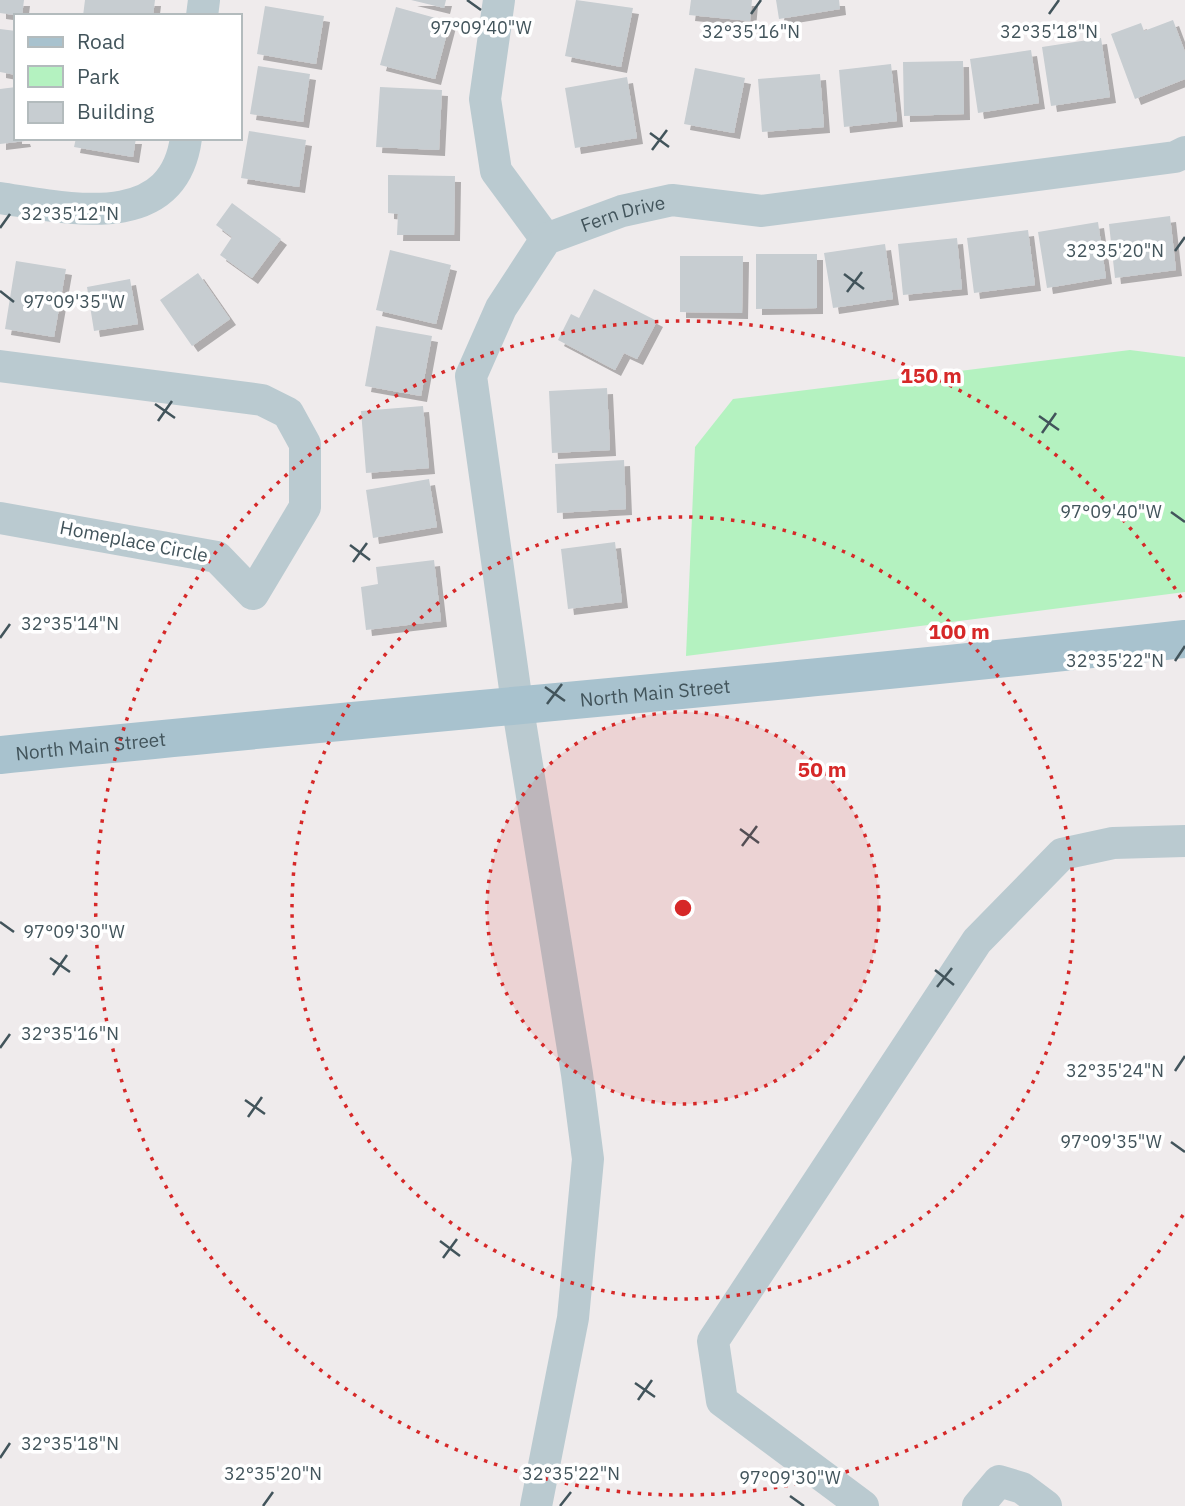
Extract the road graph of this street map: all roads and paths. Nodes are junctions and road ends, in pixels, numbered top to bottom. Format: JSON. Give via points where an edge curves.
{"nodes":[{"id":1,"x":499,"y":0,"type":"edge"},
{"id":2,"x":186,"y":140,"type":"edge"},
{"id":3,"x":1185,"y":152,"type":"edge"},
{"id":4,"x":0,"y":198,"type":"edge"},
{"id":5,"x":546,"y":239,"type":"junction"},
{"id":6,"x":0,"y":366,"type":"edge"},
{"id":7,"x":0,"y":518,"type":"edge"},
{"id":8,"x":1185,"y":639,"type":"edge"},
{"id":9,"x":517,"y":703,"type":"junction"},
{"id":10,"x":0,"y":755,"type":"edge"},
{"id":11,"x":1185,"y":841,"type":"edge"},
{"id":12,"x":536,"y":1506,"type":"edge"},
{"id":13,"x":863,"y":1506,"type":"edge"},
{"id":14,"x":978,"y":1506,"type":"edge"},
{"id":15,"x":1046,"y":1506,"type":"edge"}],
"edges":[{"from":1,"to":5,"type":"street","via":[[485,99],[496,171]]},
{"from":2,"to":4,"type":"street","via":[[180,169],[164,189],[123,208],[93,211]]},
{"from":3,"to":5,"type":"street","name":"Fern Drive","via":[[1175,157],[762,211],[672,200],[622,211]]},
{"from":5,"to":9,"type":"street","via":[[501,308],[471,376]]},
{"from":6,"to":7,"type":"street","name":"Homeplace Circle","via":[[262,400],[288,413],[305,444],[305,507],[253,594],[217,557]]},
{"from":8,"to":9,"type":"main road","name":"North Main Street","via":[[891,671]]},
{"from":9,"to":10,"type":"main road","name":"North Main Street"},
{"from":9,"to":12,"type":"street","via":[[588,1159],[573,1318]]},
{"from":11,"to":13,"type":"street","via":[[1113,843],[1062,854],[977,941],[713,1341],[722,1401]]},
{"from":14,"to":15,"type":"street","via":[[999,1481],[1022,1488]]}]}
